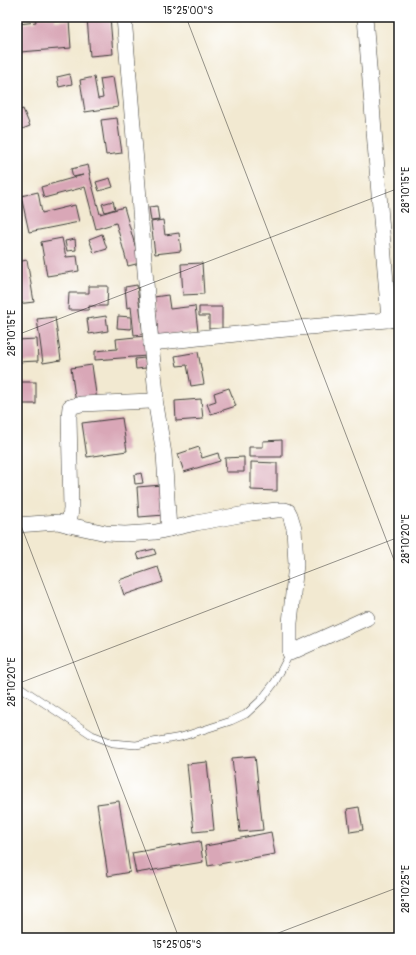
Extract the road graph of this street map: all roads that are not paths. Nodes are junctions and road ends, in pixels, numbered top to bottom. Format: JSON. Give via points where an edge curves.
{"nodes":[{"id":1,"x":124,"y":17,"type":"edge"},
{"id":2,"x":364,"y":17,"type":"edge"},
{"id":3,"x":394,"y":320,"type":"edge"},
{"id":4,"x":151,"y":343,"type":"junction"},
{"id":5,"x":155,"y":399,"type":"junction"},
{"id":6,"x":69,"y":525,"type":"junction"},
{"id":7,"x":17,"y":526,"type":"edge"},
{"id":8,"x":169,"y":529,"type":"junction"},
{"id":9,"x":367,"y":618,"type":"dead end"},
{"id":10,"x":290,"y":653,"type":"junction"},
{"id":11,"x":17,"y":685,"type":"edge"}],
"edges":[{"from":1,"to":4,"type":"street"},
{"from":2,"to":3,"type":"street"},
{"from":3,"to":4,"type":"street"},
{"from":4,"to":5,"type":"street"},
{"from":5,"to":6,"type":"street","via":[[70,407]]},
{"from":5,"to":8,"type":"street","via":[[164,454]]},
{"from":6,"to":7,"type":"street","via":[[58,522]]},
{"from":6,"to":8,"type":"street","via":[[106,533],[125,534]]},
{"from":8,"to":10,"type":"street","via":[[251,513],[288,511],[294,528],[296,564],[290,623]]},
{"from":9,"to":10,"type":"street"},
{"from":10,"to":11,"type":"lane","via":[[275,682],[246,714],[181,737],[136,745],[113,744],[92,735]]}]}
